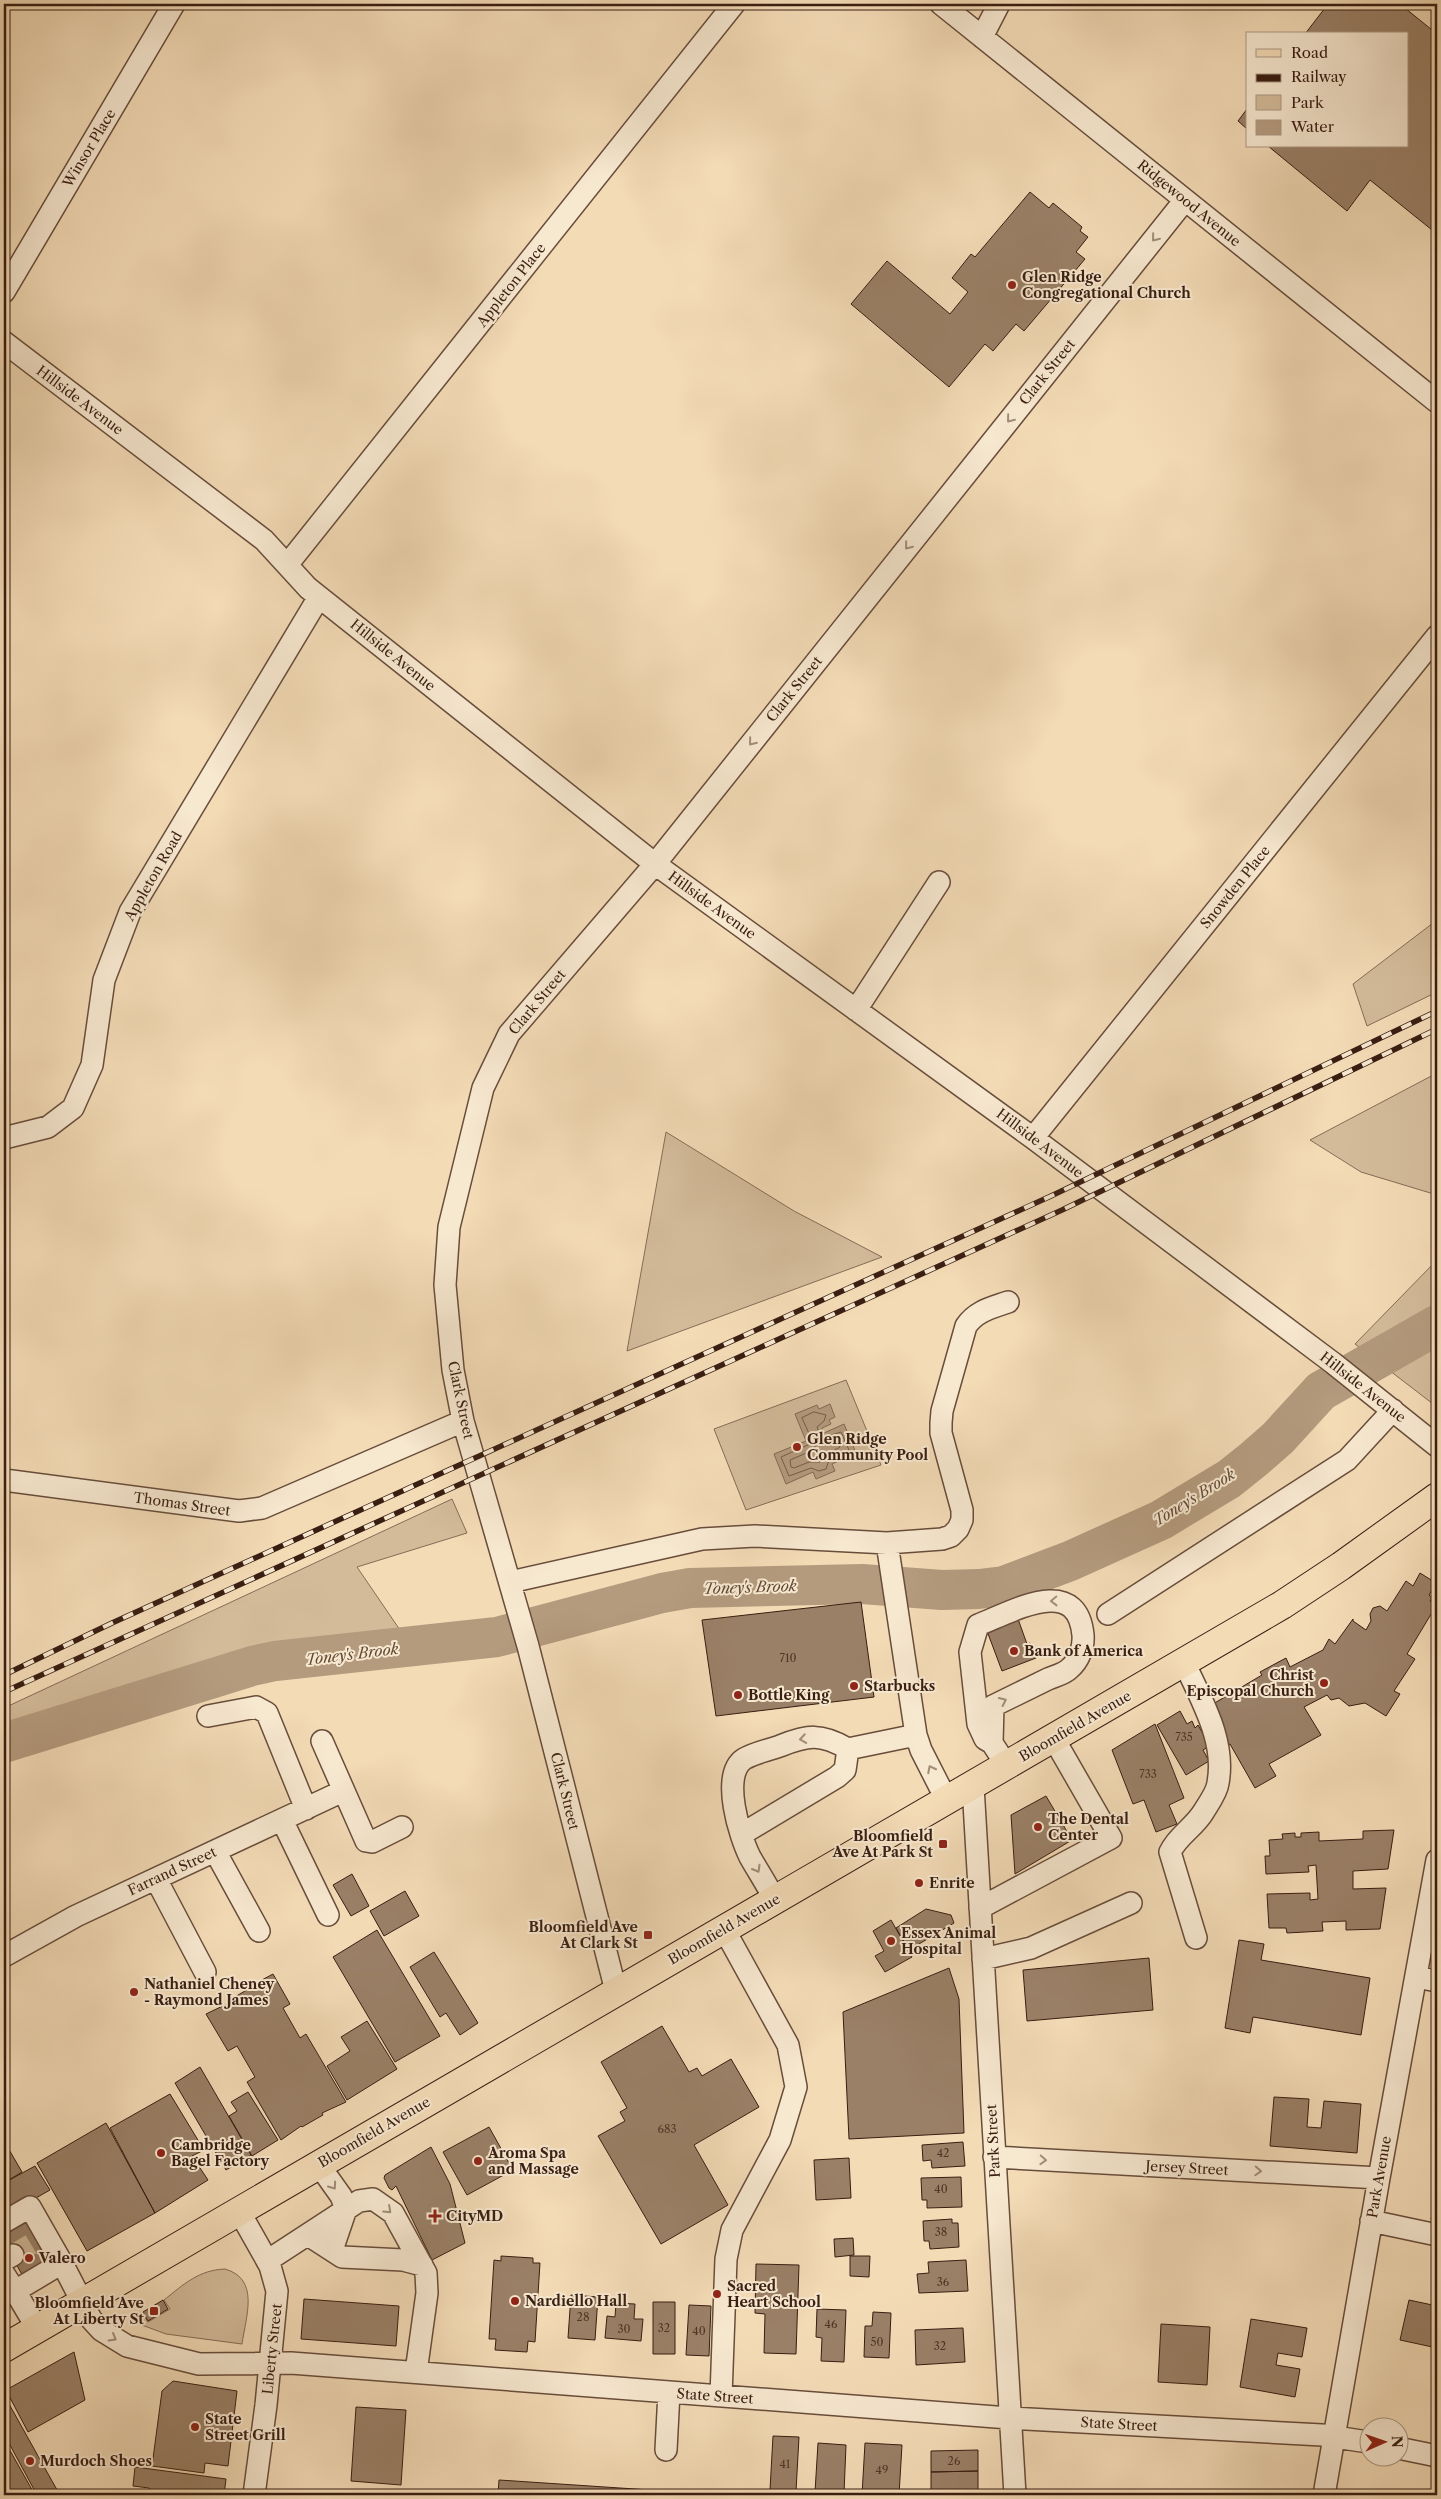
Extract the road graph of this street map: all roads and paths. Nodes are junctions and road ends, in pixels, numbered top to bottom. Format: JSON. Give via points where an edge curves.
{"nodes":[{"id":1,"x":174,"y":4,"type":"edge"},
{"id":2,"x":734,"y":4,"type":"edge"},
{"id":3,"x":940,"y":4,"type":"edge"},
{"id":4,"x":999,"y":4,"type":"edge"},
{"id":5,"x":982,"y":37,"type":"junction"},
{"id":6,"x":1185,"y":200,"type":"junction"},
{"id":7,"x":4,"y":292,"type":"edge"},
{"id":8,"x":4,"y":342,"type":"edge"},
{"id":9,"x":1437,"y":402,"type":"edge"},
{"id":10,"x":288,"y":565,"type":"junction"},
{"id":11,"x":319,"y":597,"type":"junction"},
{"id":12,"x":1433,"y":649,"type":"edge"},
{"id":13,"x":655,"y":864,"type":"junction"},
{"id":14,"x":940,"y":882,"type":"dead end"},
{"id":15,"x":856,"y":1010,"type":"junction"},
{"id":16,"x":4,"y":1138,"type":"edge"},
{"id":17,"x":1033,"y":1138,"type":"junction"},
{"id":18,"x":1008,"y":1302,"type":"dead end"},
{"id":19,"x":1393,"y":1410,"type":"junction"},
{"id":20,"x":463,"y":1421,"type":"junction"},
{"id":21,"x":1437,"y":1446,"type":"edge"},
{"id":22,"x":4,"y":1480,"type":"edge"},
{"id":23,"x":1437,"y":1497,"type":"edge"},
{"id":24,"x":887,"y":1543,"type":"junction"},
{"id":25,"x":510,"y":1582,"type":"junction"},
{"id":26,"x":1108,"y":1614,"type":"dead end"},
{"id":27,"x":1184,"y":1662,"type":"junction"},
{"id":28,"x":208,"y":1716,"type":"dead end"},
{"id":29,"x":916,"y":1735,"type":"junction"},
{"id":30,"x":1054,"y":1739,"type":"junction"},
{"id":31,"x":322,"y":1742,"type":"dead end"},
{"id":32,"x":992,"y":1743,"type":"junction"},
{"id":33,"x":848,"y":1749,"type":"junction"},
{"id":34,"x":1007,"y":1766,"type":"junction"},
{"id":35,"x":972,"y":1786,"type":"junction"},
{"id":36,"x":343,"y":1791,"type":"junction"},
{"id":37,"x":947,"y":1801,"type":"junction"},
{"id":38,"x":306,"y":1809,"type":"junction"},
{"id":39,"x":282,"y":1820,"type":"junction"},
{"id":40,"x":402,"y":1827,"type":"dead end"},
{"id":41,"x":742,"y":1834,"type":"junction"},
{"id":42,"x":215,"y":1851,"type":"junction"},
{"id":43,"x":1437,"y":1860,"type":"edge"},
{"id":44,"x":156,"y":1879,"type":"junction"},
{"id":45,"x":775,"y":1900,"type":"junction"},
{"id":46,"x":1131,"y":1903,"type":"dead end"},
{"id":47,"x":980,"y":1908,"type":"junction"},
{"id":48,"x":328,"y":1915,"type":"dead end"},
{"id":49,"x":724,"y":1929,"type":"junction"},
{"id":50,"x":259,"y":1931,"type":"dead end"},
{"id":51,"x":1196,"y":1938,"type":"dead end"},
{"id":52,"x":4,"y":1956,"type":"edge"},
{"id":53,"x":983,"y":1959,"type":"junction"},
{"id":54,"x":205,"y":1972,"type":"dead end"},
{"id":55,"x":1416,"y":1977,"type":"junction"},
{"id":56,"x":1437,"y":1981,"type":"edge"},
{"id":57,"x":616,"y":1991,"type":"junction"},
{"id":58,"x":994,"y":2157,"type":"junction"},
{"id":59,"x":318,"y":2165,"type":"junction"},
{"id":60,"x":1379,"y":2178,"type":"junction"},
{"id":61,"x":346,"y":2209,"type":"junction"},
{"id":62,"x":239,"y":2211,"type":"junction"},
{"id":63,"x":1371,"y":2221,"type":"junction"},
{"id":64,"x":4,"y":2222,"type":"edge"},
{"id":65,"x":1437,"y":2234,"type":"edge"},
{"id":66,"x":308,"y":2235,"type":"junction"},
{"id":67,"x":332,"y":2250,"type":"junction"},
{"id":68,"x":267,"y":2261,"type":"junction"},
{"id":69,"x":62,"y":2263,"type":"junction"},
{"id":70,"x":422,"y":2265,"type":"junction"},
{"id":71,"x":9,"y":2270,"type":"edge"},
{"id":72,"x":82,"y":2303,"type":"junction"},
{"id":73,"x":37,"y":2328,"type":"junction"},
{"id":74,"x":4,"y":2348,"type":"edge"},
{"id":75,"x":271,"y":2362,"type":"junction"},
{"id":76,"x":416,"y":2372,"type":"junction"},
{"id":77,"x":669,"y":2392,"type":"junction"},
{"id":78,"x":721,"y":2396,"type":"junction"},
{"id":79,"x":1009,"y":2418,"type":"junction"},
{"id":80,"x":1334,"y":2436,"type":"junction"},
{"id":81,"x":1358,"y":2440,"type":"edge"},
{"id":82,"x":666,"y":2450,"type":"dead end"},
{"id":83,"x":1408,"y":2450,"type":"edge"},
{"id":84,"x":1437,"y":2456,"type":"edge"},
{"id":85,"x":254,"y":2495,"type":"edge"},
{"id":86,"x":1015,"y":2495,"type":"edge"},
{"id":87,"x":1324,"y":2495,"type":"edge"}],
"edges":[{"from":1,"to":7,"type":"street","name":"Winsor Place"},
{"from":2,"to":10,"type":"street","name":"Appleton Place"},
{"from":3,"to":5,"type":"street","name":"Ridgewood Avenue"},
{"from":4,"to":5,"type":"street"},
{"from":5,"to":6,"type":"street","name":"Ridgewood Avenue"},
{"from":6,"to":9,"type":"street","name":"Ridgewood Avenue"},
{"from":6,"to":13,"type":"street","name":"Clark Street","one_way":true},
{"from":8,"to":10,"type":"street","name":"Hillside Avenue","via":[[264,540]]},
{"from":10,"to":11,"type":"street","name":"Hillside Avenue"},
{"from":11,"to":13,"type":"street","name":"Hillside Avenue"},
{"from":11,"to":16,"type":"street","name":"Appleton Road","via":[[130,912],[104,980],[92,1065],[73,1108],[48,1127]]},
{"from":12,"to":17,"type":"street","name":"Snowden Place"},
{"from":13,"to":15,"type":"street","name":"Hillside Avenue"},
{"from":13,"to":20,"type":"street","name":"Clark Street","via":[[509,1034],[483,1088],[455,1198],[446,1255],[449,1332]]},
{"from":14,"to":15,"type":"street"},
{"from":15,"to":17,"type":"street","name":"Hillside Avenue"},
{"from":17,"to":19,"type":"street","name":"Hillside Avenue"},
{"from":18,"to":24,"type":"street","via":[[984,1310],[972,1317],[966,1326],[942,1410],[941,1433],[962,1510],[958,1529],[942,1539]]},
{"from":19,"to":21,"type":"street","name":"Hillside Avenue"},
{"from":19,"to":26,"type":"street","via":[[1347,1460]]},
{"from":20,"to":22,"type":"street","name":"Thomas Street","via":[[262,1508],[239,1512]]},
{"from":20,"to":25,"type":"street","name":"Clark Street"},
{"from":23,"to":27,"type":"main road","name":"Bloomfield Avenue","via":[[1282,1605]]},
{"from":24,"to":25,"type":"street","via":[[755,1536],[702,1539]]},
{"from":24,"to":29,"type":"street"},
{"from":25,"to":57,"type":"street","name":"Clark Street"},
{"from":27,"to":30,"type":"main road","name":"Bloomfield Avenue"},
{"from":27,"to":51,"type":"street","via":[[1214,1728],[1218,1755],[1218,1784],[1192,1828],[1176,1841],[1170,1852]]},
{"from":28,"to":38,"type":"street","via":[[256,1707],[267,1713]]},
{"from":29,"to":33,"type":"street"},
{"from":37,"to":29,"type":"street","one_way":true},
{"from":30,"to":34,"type":"main road","name":"Bloomfield Avenue"},
{"from":30,"to":47,"type":"street","via":[[1111,1838]]},
{"from":31,"to":36,"type":"street"},
{"from":32,"to":32,"type":"street","one_way":true,"via":[[993,1706],[1069,1669],[1081,1654],[1084,1643],[1082,1624],[1074,1608],[1063,1600],[1033,1604],[978,1625],[970,1652],[977,1716],[985,1739]]},
{"from":32,"to":34,"type":"street"},
{"from":33,"to":41,"type":"street","via":[[845,1770],[836,1778]]},
{"from":33,"to":41,"type":"street","one_way":true,"via":[[831,1738],[819,1737],[795,1740],[743,1760],[732,1778],[732,1795]]},
{"from":34,"to":35,"type":"main road","name":"Bloomfield Avenue"},
{"from":35,"to":37,"type":"main road","name":"Bloomfield Avenue"},
{"from":35,"to":47,"type":"street","name":"Park Street"},
{"from":36,"to":38,"type":"street","name":"Farrand Street"},
{"from":36,"to":40,"type":"street","via":[[366,1841],[372,1842]]},
{"from":37,"to":45,"type":"main road","name":"Bloomfield Avenue"},
{"from":38,"to":39,"type":"street","name":"Farrand Street"},
{"from":39,"to":42,"type":"street","name":"Farrand Street"},
{"from":39,"to":48,"type":"street"},
{"from":41,"to":45,"type":"street","one_way":true,"via":[[749,1855]]},
{"from":42,"to":44,"type":"street","name":"Farrand Street"},
{"from":42,"to":50,"type":"street"},
{"from":43,"to":55,"type":"street","name":"Park Avenue"},
{"from":44,"to":52,"type":"street","name":"Farrand Street","via":[[76,1916]]},
{"from":44,"to":54,"type":"street"},
{"from":45,"to":49,"type":"main road","name":"Bloomfield Avenue"},
{"from":46,"to":53,"type":"street","via":[[1031,1948]]},
{"from":47,"to":53,"type":"street","name":"Park Street"},
{"from":49,"to":57,"type":"main road","name":"Bloomfield Avenue"},
{"from":49,"to":78,"type":"street","via":[[788,2045],[796,2087],[780,2140],[732,2230],[726,2259]]},
{"from":53,"to":58,"type":"street","name":"Park Street"},
{"from":55,"to":56,"type":"street"},
{"from":55,"to":60,"type":"street","name":"Park Avenue"},
{"from":57,"to":59,"type":"main road","name":"Bloomfield Avenue"},
{"from":58,"to":60,"type":"street","name":"Jersey Street","one_way":true},
{"from":58,"to":79,"type":"street","name":"Park Street"},
{"from":59,"to":61,"type":"street","one_way":true,"via":[[341,2196]]},
{"from":59,"to":62,"type":"main road","name":"Bloomfield Avenue"},
{"from":60,"to":63,"type":"street","name":"Park Avenue"},
{"from":61,"to":66,"type":"street"},
{"from":61,"to":67,"type":"street"},
{"from":61,"to":70,"type":"street","one_way":true,"via":[[366,2199],[383,2205],[393,2213]]},
{"from":62,"to":68,"type":"street","name":"Liberty Street"},
{"from":62,"to":72,"type":"main road","name":"Bloomfield Avenue"},
{"from":63,"to":65,"type":"street"},
{"from":63,"to":80,"type":"street","name":"Park Avenue"},
{"from":64,"to":69,"type":"street","name":"State Street","via":[[30,2207],[42,2238]]},
{"from":66,"to":67,"type":"street"},
{"from":66,"to":68,"type":"street"},
{"from":67,"to":70,"type":"street","via":[[342,2257]]},
{"from":68,"to":75,"type":"street","name":"Liberty Street","via":[[278,2291]]},
{"from":69,"to":71,"type":"street"},
{"from":69,"to":72,"type":"street","name":"State Street"},
{"from":70,"to":76,"type":"street","via":[[426,2273],[427,2293]]},
{"from":71,"to":73,"type":"street"},
{"from":72,"to":73,"type":"main road","name":"Bloomfield Avenue"},
{"from":72,"to":75,"type":"street","name":"State Street","one_way":true,"via":[[101,2330],[127,2346],[145,2352],[199,2364]]},
{"from":73,"to":74,"type":"main road","name":"Bloomfield Avenue"},
{"from":75,"to":76,"type":"street","name":"State Street"},
{"from":75,"to":85,"type":"street","name":"Liberty Street"},
{"from":76,"to":77,"type":"street","name":"State Street"},
{"from":77,"to":78,"type":"street","name":"State Street"},
{"from":77,"to":82,"type":"street"},
{"from":78,"to":79,"type":"street","name":"State Street"},
{"from":79,"to":80,"type":"street","name":"State Street"},
{"from":79,"to":86,"type":"street","name":"Park Street"},
{"from":80,"to":81,"type":"street","name":"State Street"},
{"from":80,"to":87,"type":"street","name":"Park Avenue"},
{"from":83,"to":84,"type":"street"}]}
